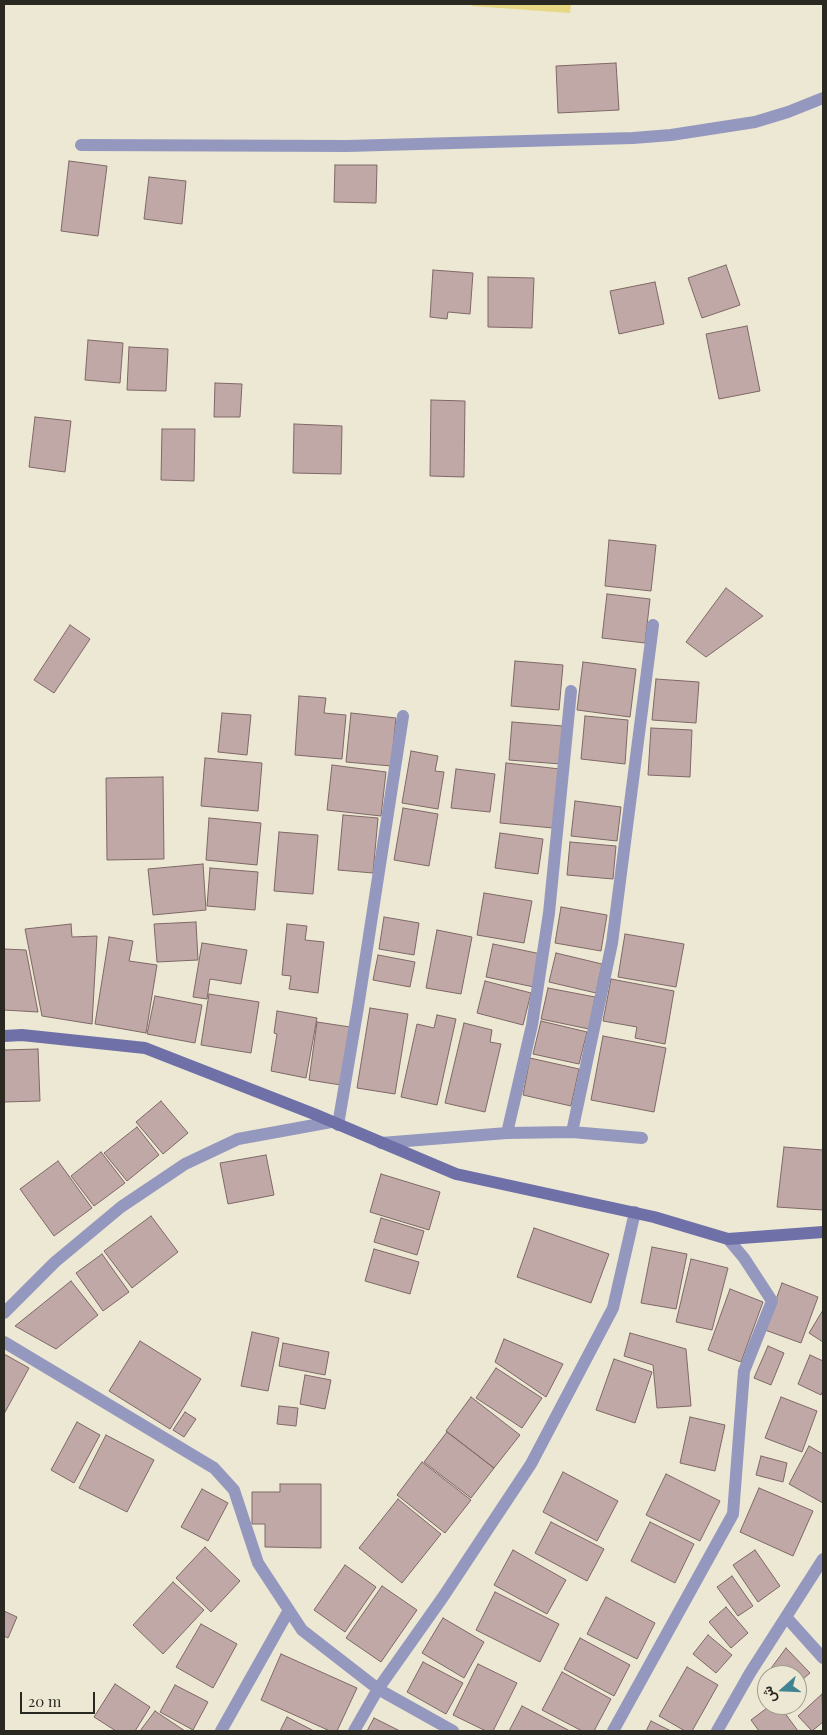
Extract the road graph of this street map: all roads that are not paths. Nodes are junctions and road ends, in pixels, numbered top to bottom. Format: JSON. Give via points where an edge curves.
{"nodes":[{"id":1,"x":823,"y":98,"type":"edge"},
{"id":2,"x":81,"y":145,"type":"dead end"},
{"id":3,"x":653,"y":625,"type":"dead end"},
{"id":4,"x":570,"y":691,"type":"dead end"},
{"id":5,"x":403,"y":716,"type":"dead end"},
{"id":6,"x":4,"y":1036,"type":"edge"},
{"id":7,"x":335,"y":1123,"type":"junction"},
{"id":8,"x":572,"y":1132,"type":"junction"},
{"id":9,"x":507,"y":1133,"type":"junction"},
{"id":10,"x":642,"y":1138,"type":"dead end"},
{"id":11,"x":381,"y":1143,"type":"junction"},
{"id":12,"x":635,"y":1212,"type":"junction"},
{"id":13,"x":823,"y":1232,"type":"edge"},
{"id":14,"x":728,"y":1239,"type":"junction"},
{"id":15,"x":4,"y":1313,"type":"edge"},
{"id":16,"x":4,"y":1342,"type":"edge"},
{"id":17,"x":823,"y":1559,"type":"edge"},
{"id":18,"x":289,"y":1610,"type":"junction"},
{"id":19,"x":786,"y":1618,"type":"junction"},
{"id":20,"x":823,"y":1658,"type":"edge"},
{"id":21,"x":378,"y":1689,"type":"junction"},
{"id":22,"x":221,"y":1731,"type":"edge"},
{"id":23,"x":354,"y":1731,"type":"edge"},
{"id":24,"x":453,"y":1731,"type":"edge"},
{"id":25,"x":612,"y":1731,"type":"edge"},
{"id":26,"x":717,"y":1731,"type":"edge"}],
"edges":[{"from":1,"to":2,"type":"street","via":[[755,122],[633,138],[347,146]]},
{"from":3,"to":8,"type":"street","via":[[612,943]]},
{"from":4,"to":9,"type":"street","via":[[549,912],[532,1025]]},
{"from":5,"to":7,"type":"street","via":[[360,997]]},
{"from":6,"to":7,"type":"street","via":[[22,1035],[145,1048]]},
{"from":7,"to":11,"type":"street"},
{"from":7,"to":15,"type":"street","via":[[238,1139],[185,1164],[121,1207],[55,1262]]},
{"from":8,"to":9,"type":"street"},
{"from":8,"to":10,"type":"street"},
{"from":9,"to":11,"type":"street"},
{"from":11,"to":12,"type":"street","via":[[456,1174]]},
{"from":12,"to":14,"type":"street"},
{"from":12,"to":21,"type":"street","via":[[614,1308],[531,1464]]},
{"from":13,"to":14,"type":"street"},
{"from":14,"to":25,"type":"street","via":[[772,1302],[744,1371],[733,1514]]},
{"from":16,"to":18,"type":"street","via":[[214,1468],[234,1490],[258,1563]]},
{"from":17,"to":19,"type":"street"},
{"from":18,"to":21,"type":"street","via":[[302,1630]]},
{"from":18,"to":22,"type":"street"},
{"from":19,"to":20,"type":"street"},
{"from":19,"to":26,"type":"street"},
{"from":21,"to":23,"type":"street"},
{"from":21,"to":24,"type":"street"}]}
